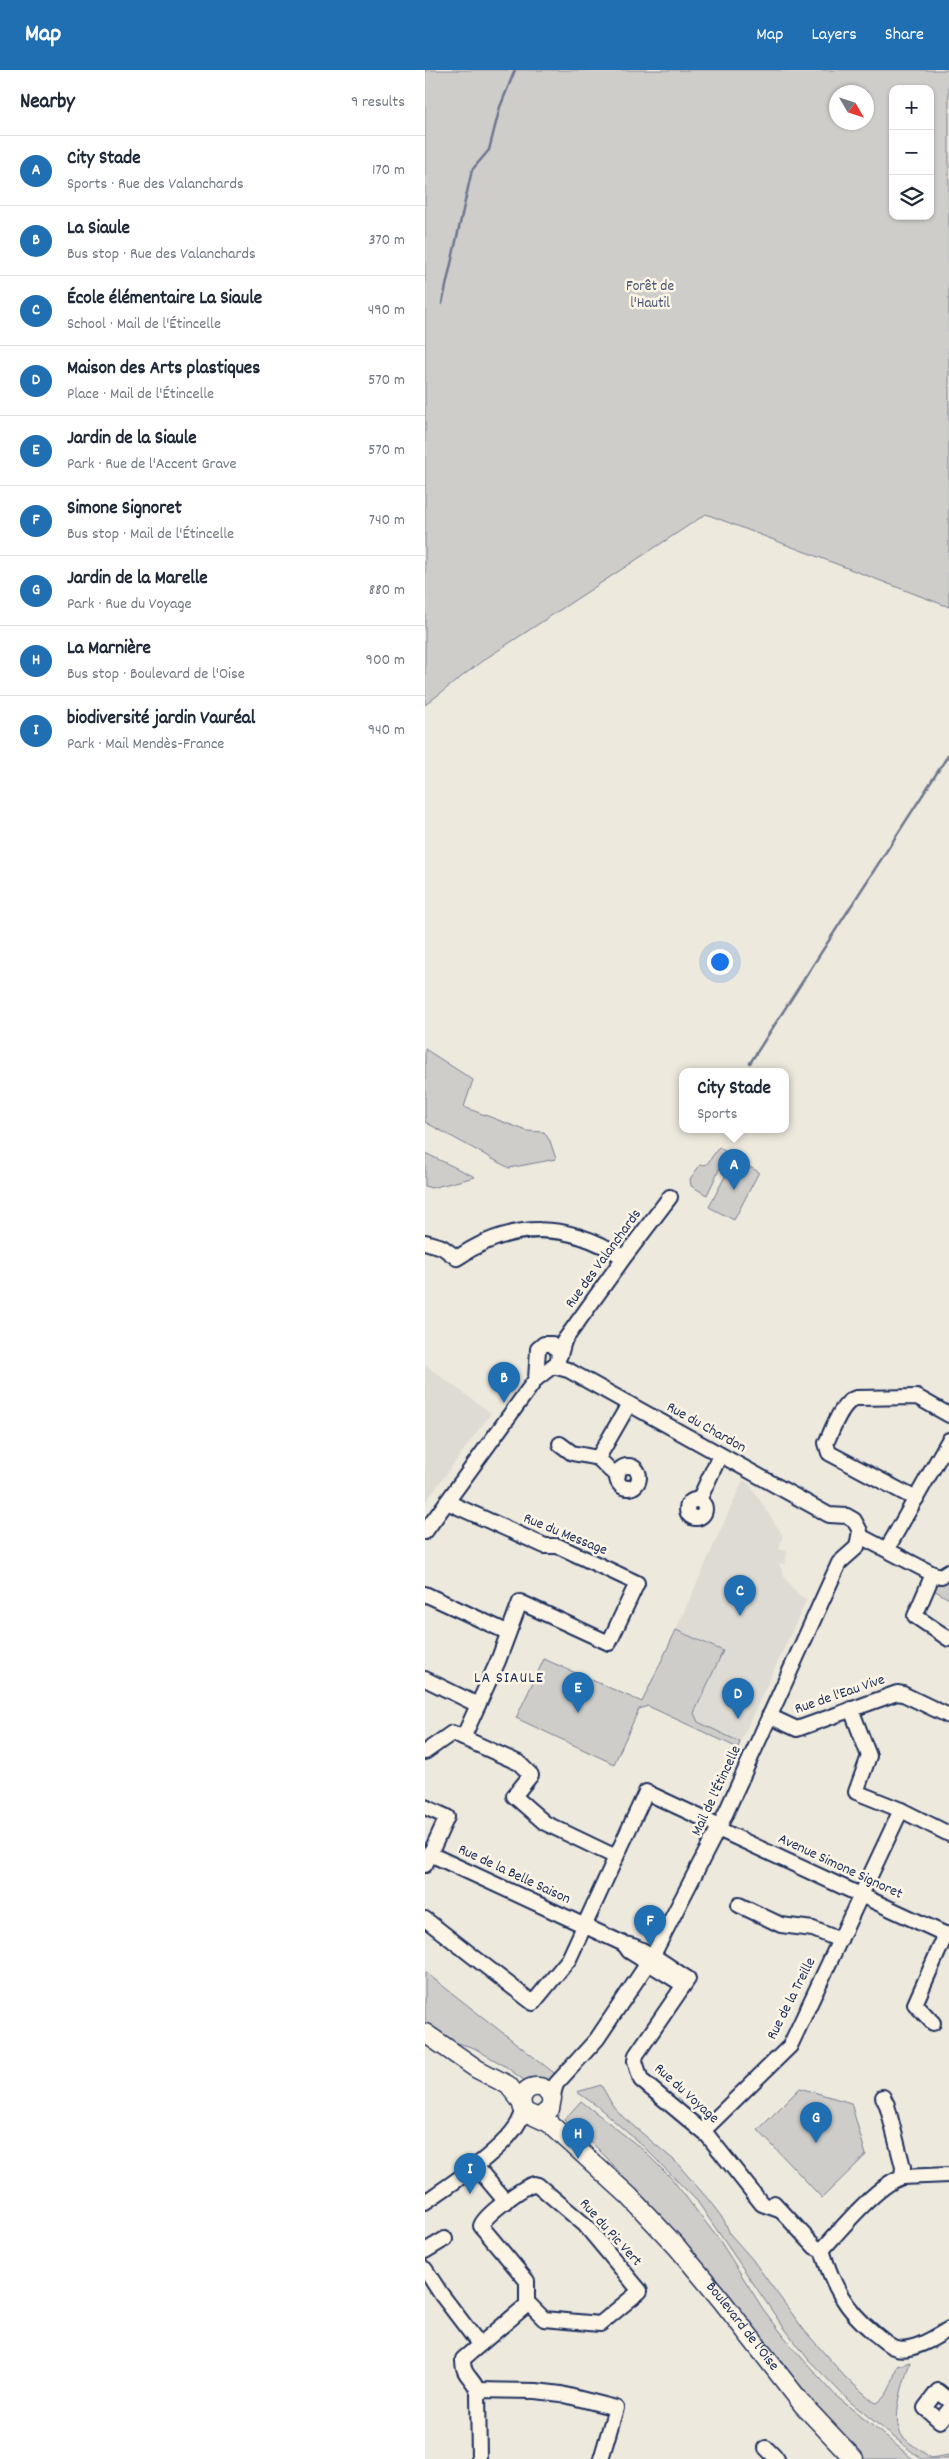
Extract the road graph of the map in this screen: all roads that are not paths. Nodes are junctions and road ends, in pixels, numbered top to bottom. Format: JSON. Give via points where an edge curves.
{"nodes":[{"id":1,"x":670,"y":1197,"type":"dead end"},
{"id":2,"x":425,"y":1242,"type":"edge"},
{"id":3,"x":623,"y":1258,"type":"junction"},
{"id":4,"x":557,"y":1355,"type":"junction"},
{"id":5,"x":537,"y":1360,"type":"junction"},
{"id":6,"x":536,"y":1379,"type":"junction"},
{"id":7,"x":629,"y":1404,"type":"junction"},
{"id":8,"x":949,"y":1415,"type":"edge"},
{"id":9,"x":949,"y":1440,"type":"edge"},
{"id":10,"x":559,"y":1444,"type":"dead end"},
{"id":11,"x":720,"y":1455,"type":"junction"},
{"id":12,"x":598,"y":1458,"type":"junction"},
{"id":13,"x":618,"y":1475,"type":"dead end"},
{"id":14,"x":916,"y":1499,"type":"junction"},
{"id":15,"x":699,"y":1500,"type":"dead end"},
{"id":16,"x":447,"y":1502,"type":"junction"},
{"id":17,"x":425,"y":1532,"type":"edge"},
{"id":18,"x":860,"y":1536,"type":"junction"},
{"id":19,"x":887,"y":1549,"type":"junction"},
{"id":20,"x":949,"y":1570,"type":"edge"},
{"id":21,"x":933,"y":1574,"type":"junction"},
{"id":22,"x":425,"y":1594,"type":"edge"},
{"id":23,"x":507,"y":1632,"type":"junction"},
{"id":24,"x":949,"y":1639,"type":"edge"},
{"id":25,"x":425,"y":1679,"type":"edge"},
{"id":26,"x":478,"y":1705,"type":"junction"},
{"id":27,"x":851,"y":1709,"type":"junction"},
{"id":28,"x":769,"y":1716,"type":"junction"},
{"id":29,"x":949,"y":1716,"type":"edge"},
{"id":30,"x":463,"y":1738,"type":"junction"},
{"id":31,"x":425,"y":1752,"type":"edge"},
{"id":32,"x":425,"y":1807,"type":"edge"},
{"id":33,"x":901,"y":1810,"type":"junction"},
{"id":34,"x":718,"y":1828,"type":"junction"},
{"id":35,"x":949,"y":1834,"type":"edge"},
{"id":36,"x":616,"y":1857,"type":"junction"},
{"id":37,"x":428,"y":1859,"type":"edge"},
{"id":38,"x":861,"y":1894,"type":"junction"},
{"id":39,"x":739,"y":1905,"type":"dead end"},
{"id":40,"x":425,"y":1919,"type":"edge"},
{"id":41,"x":585,"y":1926,"type":"junction"},
{"id":42,"x":947,"y":1935,"type":"edge"},
{"id":43,"x":840,"y":1940,"type":"junction"},
{"id":44,"x":651,"y":1960,"type":"junction"},
{"id":45,"x":933,"y":2023,"type":"dead end"},
{"id":46,"x":425,"y":2033,"type":"edge"},
{"id":47,"x":883,"y":2097,"type":"dead end"},
{"id":48,"x":537,"y":2103,"type":"junction"},
{"id":49,"x":703,"y":2131,"type":"junction"},
{"id":50,"x":475,"y":2165,"type":"junction"},
{"id":51,"x":949,"y":2175,"type":"edge"},
{"id":52,"x":902,"y":2177,"type":"junction"},
{"id":53,"x":425,"y":2202,"type":"edge"},
{"id":54,"x":506,"y":2202,"type":"junction"},
{"id":55,"x":445,"y":2239,"type":"dead end"},
{"id":56,"x":822,"y":2250,"type":"junction"},
{"id":57,"x":425,"y":2251,"type":"edge"},
{"id":58,"x":425,"y":2269,"type":"edge"},
{"id":59,"x":528,"y":2304,"type":"junction"},
{"id":60,"x":949,"y":2329,"type":"edge"},
{"id":61,"x":479,"y":2344,"type":"junction"},
{"id":62,"x":477,"y":2390,"type":"junction"},
{"id":63,"x":949,"y":2400,"type":"edge"},
{"id":64,"x":949,"y":2410,"type":"edge"},
{"id":65,"x":766,"y":2448,"type":"dead end"},
{"id":66,"x":479,"y":2459,"type":"edge"},
{"id":67,"x":601,"y":2459,"type":"edge"},
{"id":68,"x":777,"y":2459,"type":"edge"},
{"id":69,"x":854,"y":2459,"type":"edge"}],
"edges":[{"from":1,"to":3,"type":"street","name":"Rue des Valanchards"},
{"from":2,"to":3,"type":"street","via":[[442,1247],[457,1258],[491,1239],[519,1231],[545,1230],[586,1237]]},
{"from":3,"to":4,"type":"street","name":"Rue des Valanchards"},
{"from":4,"to":5,"type":"street","name":"Rue du Chardon","via":[[542,1366]]},
{"from":4,"to":5,"type":"street","via":[[547,1343],[539,1347]]},
{"from":4,"to":6,"type":"street","name":"Rue des Valanchards"},
{"from":4,"to":7,"type":"street","name":"Rue du Chardon","via":[[567,1370]]},
{"from":5,"to":6,"type":"street"},
{"from":6,"to":16,"type":"street","name":"Rue des Valanchards"},
{"from":7,"to":11,"type":"street","name":"Rue du Chardon"},
{"from":7,"to":12,"type":"street"},
{"from":8,"to":14,"type":"street","via":[[917,1397],[851,1399],[826,1443],[829,1453]]},
{"from":9,"to":14,"type":"street"},
{"from":10,"to":12,"type":"street","via":[[572,1454]]},
{"from":11,"to":15,"type":"street"},
{"from":11,"to":18,"type":"street","name":"Rue du Chardon","via":[[829,1515],[847,1516],[854,1520]]},
{"from":12,"to":13,"type":"street"},
{"from":14,"to":19,"type":"street"},
{"from":16,"to":17,"type":"street","name":"Rue des Valanchards"},
{"from":16,"to":23,"type":"street","name":"Rue du Message","via":[[545,1546],[558,1546],[637,1583],[609,1643],[520,1602]]},
{"from":18,"to":19,"type":"street"},
{"from":18,"to":28,"type":"street","name":"Mail de l'Étincelle","via":[[857,1546],[839,1563]]},
{"from":19,"to":21,"type":"street"},
{"from":20,"to":21,"type":"street","via":[[941,1576]]},
{"from":21,"to":24,"type":"street","via":[[915,1616]]},
{"from":22,"to":23,"type":"street"},
{"from":23,"to":26,"type":"street"},
{"from":25,"to":26,"type":"street"},
{"from":26,"to":30,"type":"street"},
{"from":27,"to":28,"type":"street","name":"Rue de l'Eau Vive","via":[[797,1730]]},
{"from":27,"to":29,"type":"street","name":"Rue de l'Eau Vive","via":[[897,1693]]},
{"from":27,"to":33,"type":"street","via":[[869,1756],[856,1792]]},
{"from":28,"to":34,"type":"street","name":"Mail de l'Étincelle"},
{"from":30,"to":31,"type":"street","via":[[451,1733]]},
{"from":30,"to":36,"type":"street","via":[[519,1763],[531,1775],[514,1796],[545,1823]]},
{"from":32,"to":37,"type":"street","name":"Rue de la Belle Saison","via":[[447,1817]]},
{"from":33,"to":35,"type":"street"},
{"from":33,"to":38,"type":"street","name":"Rue de la Treille"},
{"from":34,"to":36,"type":"street","name":"Avenue Simone Signoret","via":[[646,1792]]},
{"from":34,"to":38,"type":"street","name":"Avenue Simone Signoret"},
{"from":34,"to":44,"type":"street","name":"Mail de l'Étincelle"},
{"from":36,"to":41,"type":"street"},
{"from":37,"to":41,"type":"street","name":"Rue de la Belle Saison"},
{"from":38,"to":42,"type":"street","name":"Avenue Simone Signoret"},
{"from":38,"to":43,"type":"street","name":"Rue de la Treille"},
{"from":39,"to":43,"type":"street","via":[[781,1925],[813,1929]]},
{"from":40,"to":41,"type":"street","via":[[533,2003],[569,1959]]},
{"from":41,"to":44,"type":"street","name":"Rue de la Belle Saison","via":[[624,1944],[633,1944]]},
{"from":42,"to":45,"type":"street","via":[[915,2004]]},
{"from":43,"to":49,"type":"street","name":"Rue de la Treille","via":[[790,2046]]},
{"from":44,"to":48,"type":"street","name":"Mail de l'Étincelle","via":[[597,2039]]},
{"from":44,"to":49,"type":"street","name":"Rue du Voyage","via":[[686,1982],[636,2055],[641,2080]]},
{"from":46,"to":48,"type":"main road","name":"Boulevard de l'Oise","via":[[477,2069]]},
{"from":47,"to":52,"type":"street","via":[[903,2167]]},
{"from":48,"to":50,"type":"street","name":"Mail de l'Étincelle"},
{"from":48,"to":69,"type":"main road","name":"Boulevard de l'Oise","via":[[549,2123],[629,2196],[690,2261],[803,2405]]},
{"from":49,"to":56,"type":"street","name":"Rue du Voyage","via":[[764,2206],[779,2210]]},
{"from":50,"to":53,"type":"street","name":"Mail de l'Étincelle"},
{"from":50,"to":54,"type":"street"},
{"from":51,"to":52,"type":"street"},
{"from":52,"to":56,"type":"street","via":[[887,2184]]},
{"from":54,"to":59,"type":"street","name":"Rue du Pic Vert","via":[[481,2226],[527,2281]]},
{"from":54,"to":59,"type":"street","name":"Rue du Pic Vert","via":[[527,2186],[538,2185],[585,2225],[640,2291],[599,2324],[546,2320]]},
{"from":55,"to":57,"type":"street"},
{"from":56,"to":60,"type":"street","via":[[831,2278],[847,2308],[888,2344],[897,2348],[908,2347],[928,2341]]},
{"from":58,"to":61,"type":"street"},
{"from":59,"to":61,"type":"street"},
{"from":61,"to":62,"type":"street","via":[[464,2357],[463,2369]]},
{"from":62,"to":66,"type":"street"},
{"from":62,"to":67,"type":"street","via":[[536,2391],[616,2408]]},
{"from":63,"to":64,"type":"street","via":[[938,2391],[925,2408],[940,2421]]},
{"from":65,"to":68,"type":"street"}]}
